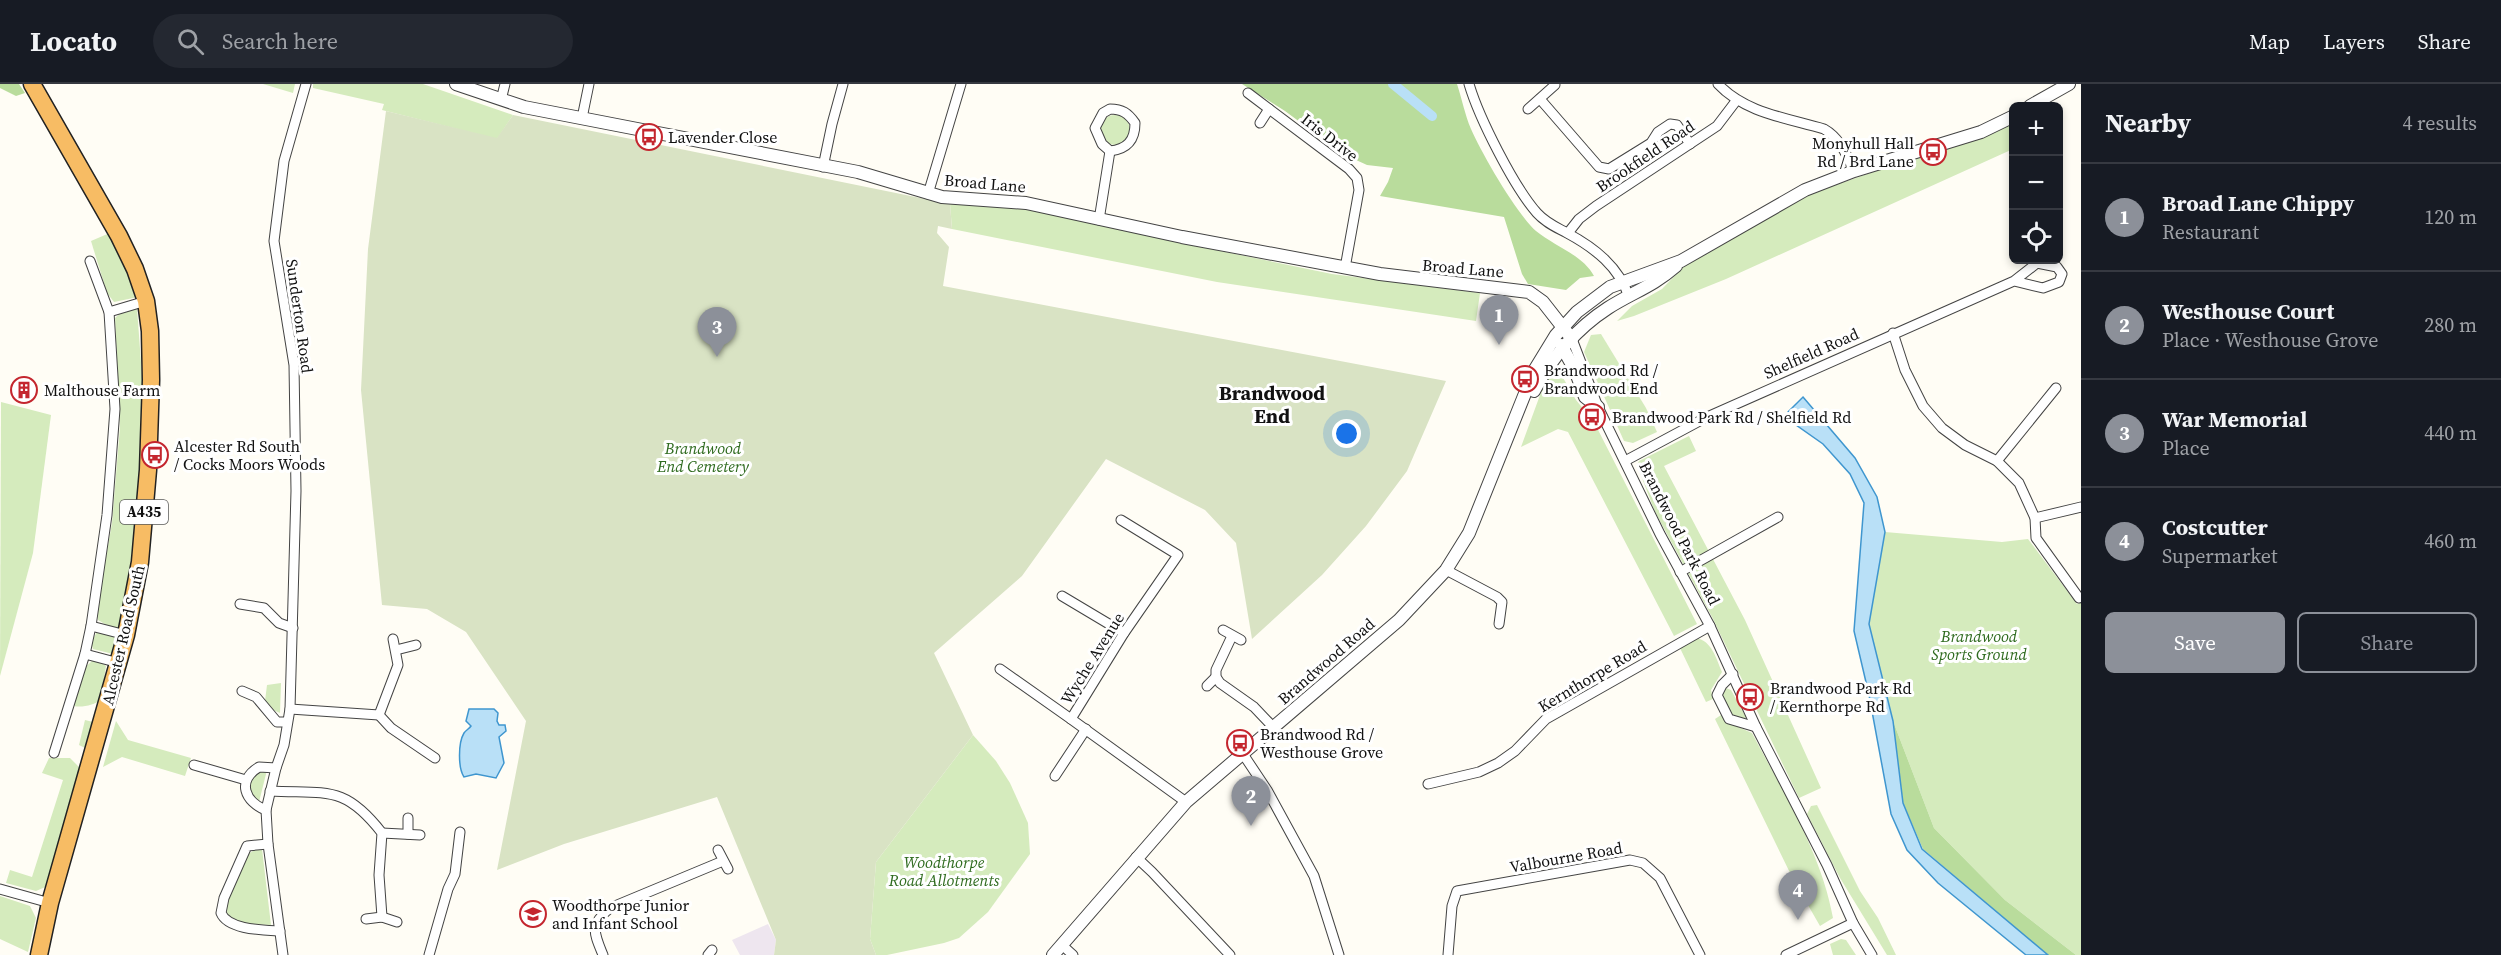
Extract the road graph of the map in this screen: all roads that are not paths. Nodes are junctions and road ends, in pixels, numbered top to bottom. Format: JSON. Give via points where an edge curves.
{"nodes":[{"id":1,"x":32,"y":84,"type":"edge"},
{"id":2,"x":306,"y":84,"type":"edge"},
{"id":3,"x":456,"y":84,"type":"edge"},
{"id":4,"x":505,"y":84,"type":"edge"},
{"id":5,"x":589,"y":84,"type":"edge"},
{"id":6,"x":843,"y":84,"type":"edge"},
{"id":7,"x":961,"y":84,"type":"edge"},
{"id":8,"x":1469,"y":84,"type":"edge"},
{"id":9,"x":1718,"y":84,"type":"edge"},
{"id":10,"x":2069,"y":84,"type":"edge"},
{"id":11,"x":1555,"y":86,"type":"dead end"},
{"id":12,"x":1248,"y":93,"type":"dead end"},
{"id":13,"x":1540,"y":99,"type":"junction"},
{"id":14,"x":501,"y":100,"type":"junction"},
{"id":15,"x":1736,"y":101,"type":"junction"},
{"id":16,"x":2037,"y":102,"type":"edge"},
{"id":17,"x":1269,"y":109,"type":"junction"},
{"id":18,"x":1528,"y":109,"type":"dead end"},
{"id":19,"x":582,"y":118,"type":"junction"},
{"id":20,"x":2009,"y":118,"type":"edge"},
{"id":21,"x":1260,"y":123,"type":"dead end"},
{"id":22,"x":1690,"y":144,"type":"junction"},
{"id":23,"x":1110,"y":151,"type":"junction"},
{"id":24,"x":824,"y":167,"type":"junction"},
{"id":25,"x":1854,"y":171,"type":"junction"},
{"id":26,"x":928,"y":194,"type":"junction"},
{"id":27,"x":1099,"y":220,"type":"junction"},
{"id":28,"x":1568,"y":233,"type":"junction"},
{"id":29,"x":90,"y":261,"type":"dead end"},
{"id":30,"x":1681,"y":261,"type":"junction"},
{"id":31,"x":1345,"y":268,"type":"junction"},
{"id":32,"x":1623,"y":281,"type":"junction"},
{"id":33,"x":2014,"y":281,"type":"junction"},
{"id":34,"x":1517,"y":290,"type":"junction"},
{"id":35,"x":1536,"y":296,"type":"junction"},
{"id":36,"x":1629,"y":297,"type":"junction"},
{"id":37,"x":146,"y":301,"type":"junction"},
{"id":38,"x":109,"y":312,"type":"junction"},
{"id":39,"x":1577,"y":312,"type":"junction"},
{"id":40,"x":1893,"y":333,"type":"junction"},
{"id":41,"x":1561,"y":339,"type":"junction"},
{"id":42,"x":1572,"y":339,"type":"junction"},
{"id":43,"x":2056,"y":388,"type":"dead end"},
{"id":44,"x":1598,"y":407,"type":"junction"},
{"id":45,"x":1625,"y":461,"type":"junction"},
{"id":46,"x":1997,"y":461,"type":"junction"},
{"id":47,"x":2081,"y":507,"type":"edge"},
{"id":48,"x":1778,"y":517,"type":"dead end"},
{"id":49,"x":2034,"y":518,"type":"junction"},
{"id":50,"x":1121,"y":520,"type":"dead end"},
{"id":51,"x":1446,"y":570,"type":"junction"},
{"id":52,"x":1680,"y":572,"type":"junction"},
{"id":53,"x":1062,"y":596,"type":"dead end"},
{"id":54,"x":2079,"y":598,"type":"dead end"},
{"id":55,"x":240,"y":604,"type":"dead end"},
{"id":56,"x":1499,"y":624,"type":"dead end"},
{"id":57,"x":91,"y":626,"type":"junction"},
{"id":58,"x":1710,"y":626,"type":"junction"},
{"id":59,"x":293,"y":628,"type":"junction"},
{"id":60,"x":1223,"y":630,"type":"dead end"},
{"id":61,"x":1124,"y":633,"type":"junction"},
{"id":62,"x":126,"y":635,"type":"junction"},
{"id":63,"x":393,"y":639,"type":"dead end"},
{"id":64,"x":416,"y":645,"type":"dead end"},
{"id":65,"x":396,"y":650,"type":"junction"},
{"id":66,"x":85,"y":654,"type":"junction"},
{"id":67,"x":119,"y":663,"type":"junction"},
{"id":68,"x":1000,"y":669,"type":"dead end"},
{"id":69,"x":1732,"y":674,"type":"junction"},
{"id":70,"x":1216,"y":677,"type":"junction"},
{"id":71,"x":1207,"y":686,"type":"dead end"},
{"id":72,"x":242,"y":691,"type":"dead end"},
{"id":73,"x":290,"y":709,"type":"junction"},
{"id":74,"x":379,"y":715,"type":"junction"},
{"id":75,"x":1071,"y":719,"type":"junction"},
{"id":76,"x":287,"y":722,"type":"junction"},
{"id":77,"x":1273,"y":727,"type":"junction"},
{"id":78,"x":1756,"y":727,"type":"junction"},
{"id":79,"x":1086,"y":729,"type":"junction"},
{"id":80,"x":54,"y":753,"type":"dead end"},
{"id":81,"x":1243,"y":754,"type":"junction"},
{"id":82,"x":435,"y":758,"type":"dead end"},
{"id":83,"x":194,"y":765,"type":"dead end"},
{"id":84,"x":276,"y":768,"type":"junction"},
{"id":85,"x":1055,"y":776,"type":"dead end"},
{"id":86,"x":246,"y":780,"type":"junction"},
{"id":87,"x":1428,"y":784,"type":"dead end"},
{"id":88,"x":270,"y":791,"type":"junction"},
{"id":89,"x":1186,"y":802,"type":"junction"},
{"id":90,"x":266,"y":810,"type":"junction"},
{"id":91,"x":408,"y":818,"type":"dead end"},
{"id":92,"x":460,"y":832,"type":"dead end"},
{"id":93,"x":382,"y":833,"type":"junction"},
{"id":94,"x":408,"y":834,"type":"junction"},
{"id":95,"x":420,"y":835,"type":"dead end"},
{"id":96,"x":268,"y":844,"type":"junction"},
{"id":97,"x":718,"y":850,"type":"dead end"},
{"id":98,"x":1136,"y":857,"type":"junction"},
{"id":99,"x":0,"y":889,"type":"edge"},
{"id":100,"x":50,"y":903,"type":"junction"},
{"id":101,"x":382,"y":917,"type":"junction"},
{"id":102,"x":366,"y":919,"type":"dead end"},
{"id":103,"x":398,"y":922,"type":"dead end"},
{"id":104,"x":1853,"y":923,"type":"junction"},
{"id":105,"x":280,"y":931,"type":"junction"},
{"id":106,"x":1058,"y":950,"type":"edge"},
{"id":107,"x":39,"y":955,"type":"edge"},
{"id":108,"x":283,"y":955,"type":"edge"},
{"id":109,"x":429,"y":955,"type":"edge"},
{"id":110,"x":603,"y":955,"type":"edge"},
{"id":111,"x":1073,"y":955,"type":"edge"},
{"id":112,"x":1230,"y":955,"type":"edge"},
{"id":113,"x":1339,"y":955,"type":"edge"},
{"id":114,"x":1448,"y":955,"type":"edge"},
{"id":115,"x":1700,"y":955,"type":"edge"},
{"id":116,"x":1786,"y":955,"type":"edge"},
{"id":117,"x":1872,"y":955,"type":"edge"}],
"edges":[{"from":1,"to":37,"type":"highway","name":"Alcester Road South","number":"A435","via":[[119,236]]},
{"from":2,"to":59,"type":"street","name":"Sunderton Road","via":[[284,161],[274,241],[294,364]]},
{"from":3,"to":14,"type":"street","name":"Broad Lane"},
{"from":4,"to":14,"type":"street"},
{"from":5,"to":19,"type":"street"},
{"from":6,"to":24,"type":"street"},
{"from":7,"to":26,"type":"street"},
{"from":8,"to":28,"type":"street","via":[[1498,150],[1536,212],[1550,225]]},
{"from":9,"to":15,"type":"street"},
{"from":10,"to":16,"type":"street"},
{"from":11,"to":13,"type":"street"},
{"from":12,"to":17,"type":"street","name":"Iris Drive"},
{"from":13,"to":18,"type":"street"},
{"from":13,"to":22,"type":"street","via":[[1604,169],[1651,143],[1670,123],[1677,125]]},
{"from":14,"to":19,"type":"street","name":"Broad Lane"},
{"from":15,"to":22,"type":"street","name":"Brookfield Road","via":[[1717,126]]},
{"from":15,"to":25,"type":"street","via":[[1833,134]]},
{"from":17,"to":21,"type":"street"},
{"from":17,"to":31,"type":"street","name":"Iris Drive","via":[[1357,178],[1359,190]]},
{"from":19,"to":24,"type":"street","name":"Broad Lane"},
{"from":20,"to":25,"type":"street","via":[[1981,132]]},
{"from":22,"to":28,"type":"street","name":"Brookfield Road","via":[[1596,206]]},
{"from":23,"to":23,"type":"street","via":[[1095,128],[1102,113],[1119,109],[1135,123],[1134,138],[1128,145]]},
{"from":23,"to":27,"type":"street"},
{"from":24,"to":26,"type":"street","name":"Broad Lane","via":[[858,172]]},
{"from":25,"to":30,"type":"street","via":[[1805,190]]},
{"from":26,"to":27,"type":"street","name":"Broad Lane","via":[[1026,203]]},
{"from":27,"to":31,"type":"street","name":"Broad Lane"},
{"from":28,"to":32,"type":"street","via":[[1606,259]]},
{"from":29,"to":38,"type":"street"},
{"from":30,"to":32,"type":"street"},
{"from":30,"to":36,"type":"street","name":"Brandwood Road","via":[[1657,283]]},
{"from":31,"to":34,"type":"street","name":"Broad Lane","via":[[1413,280]]},
{"from":32,"to":36,"type":"street"},
{"from":32,"to":39,"type":"street"},
{"from":33,"to":33,"type":"street","name":"Shelfield Road","via":[[2043,288],[2059,282],[2062,274],[2057,267],[2037,263]]},
{"from":33,"to":40,"type":"street","name":"Shelfield Road"},
{"from":34,"to":35,"type":"street","name":"Broad Lane"},
{"from":34,"to":41,"type":"street","name":"Broad Lane","via":[[1532,300]]},
{"from":35,"to":39,"type":"street","name":"Broad Lane","via":[[1545,298],[1560,311]]},
{"from":35,"to":41,"type":"street"},
{"from":36,"to":42,"type":"street","name":"Brandwood Road","via":[[1593,319]]},
{"from":37,"to":38,"type":"street"},
{"from":37,"to":62,"type":"highway","name":"Alcester Road South","number":"A435","via":[[151,380],[148,470],[140,562]]},
{"from":38,"to":57,"type":"street","via":[[115,409]]},
{"from":39,"to":41,"type":"street"},
{"from":40,"to":45,"type":"street","name":"Shelfield Road","via":[[1707,417]]},
{"from":40,"to":46,"type":"street","via":[[1923,406],[1965,446]]},
{"from":41,"to":42,"type":"street","name":"Brandwood Road"},
{"from":41,"to":44,"type":"street","name":"Brandwood Park Road","via":[[1585,397]]},
{"from":41,"to":51,"type":"street","name":"Brandwood Road","via":[[1521,409],[1469,533]]},
{"from":42,"to":44,"type":"street","name":"Brandwood Park Road"},
{"from":43,"to":46,"type":"street"},
{"from":44,"to":45,"type":"street","name":"Brandwood Park Road"},
{"from":45,"to":52,"type":"street","name":"Brandwood Park Road"},
{"from":46,"to":49,"type":"street","via":[[2019,483]]},
{"from":47,"to":49,"type":"street"},
{"from":48,"to":52,"type":"street"},
{"from":49,"to":54,"type":"street","via":[[2036,538]]},
{"from":50,"to":61,"type":"street","name":"Wyche Avenue","via":[[1178,555]]},
{"from":51,"to":56,"type":"street","via":[[1502,602]]},
{"from":51,"to":77,"type":"street","name":"Brandwood Road","via":[[1399,620]]},
{"from":52,"to":58,"type":"street","name":"Brandwood Park Road"},
{"from":53,"to":61,"type":"street"},
{"from":55,"to":59,"type":"street","via":[[264,608],[279,623]]},
{"from":57,"to":62,"type":"street"},
{"from":57,"to":66,"type":"street"},
{"from":58,"to":69,"type":"street","name":"Brandwood Park Road"},
{"from":58,"to":87,"type":"street","name":"Kernthorpe Road","via":[[1546,719],[1498,763],[1479,772]]},
{"from":59,"to":73,"type":"street","name":"Sunderton Road"},
{"from":60,"to":70,"type":"street","via":[[1236,638],[1216,670]]},
{"from":61,"to":75,"type":"street","name":"Wyche Avenue"},
{"from":62,"to":67,"type":"highway","name":"Alcester Road South","number":"A435"},
{"from":63,"to":65,"type":"street"},
{"from":64,"to":65,"type":"street"},
{"from":65,"to":74,"type":"street","via":[[398,665]]},
{"from":66,"to":67,"type":"street"},
{"from":66,"to":80,"type":"street"},
{"from":67,"to":100,"type":"highway","name":"Alcester Road South","number":"A435"},
{"from":68,"to":75,"type":"street"},
{"from":69,"to":78,"type":"street","name":"Brandwood Park Road"},
{"from":69,"to":78,"type":"street","via":[[1717,695],[1729,719]]},
{"from":70,"to":71,"type":"street"},
{"from":70,"to":77,"type":"street"},
{"from":72,"to":76,"type":"street","via":[[261,702],[277,722]]},
{"from":73,"to":74,"type":"street"},
{"from":73,"to":76,"type":"street","name":"Sunderton Road"},
{"from":74,"to":82,"type":"street","via":[[391,728]]},
{"from":75,"to":79,"type":"street","name":"Wyche Avenue"},
{"from":76,"to":84,"type":"street","name":"Sunderton Road"},
{"from":77,"to":81,"type":"street","name":"Brandwood Road"},
{"from":78,"to":104,"type":"street","name":"Brandwood Park Road"},
{"from":79,"to":85,"type":"street"},
{"from":79,"to":89,"type":"street","name":"Wyche Avenue"},
{"from":81,"to":89,"type":"street","name":"Brandwood Road"},
{"from":81,"to":113,"type":"street","via":[[1314,876]]},
{"from":83,"to":86,"type":"street"},
{"from":84,"to":86,"type":"street","via":[[259,767]]},
{"from":84,"to":88,"type":"street","name":"Sunderton Road"},
{"from":86,"to":90,"type":"street","via":[[251,801]]},
{"from":88,"to":90,"type":"street","name":"Sunderton Road"},
{"from":88,"to":93,"type":"street","via":[[333,794],[349,800]]},
{"from":89,"to":98,"type":"street","name":"Brandwood Road"},
{"from":90,"to":96,"type":"street","name":"Sunderton Road"},
{"from":91,"to":94,"type":"street"},
{"from":92,"to":109,"type":"street","via":[[455,874]]},
{"from":93,"to":94,"type":"street"},
{"from":93,"to":101,"type":"street"},
{"from":94,"to":95,"type":"street"},
{"from":96,"to":105,"type":"street","name":"Sunderton Road"},
{"from":96,"to":105,"type":"street","via":[[247,846],[221,913],[226,921],[249,929]]},
{"from":97,"to":110,"type":"street","via":[[725,865],[610,908],[601,915],[595,934]]},
{"from":98,"to":106,"type":"street","name":"Brandwood Road"},
{"from":98,"to":112,"type":"street"},
{"from":99,"to":100,"type":"street"},
{"from":100,"to":107,"type":"highway","name":"Alcester Road South","number":"A435"},
{"from":101,"to":102,"type":"street"},
{"from":101,"to":103,"type":"street"},
{"from":104,"to":116,"type":"street"},
{"from":104,"to":117,"type":"street","name":"Brandwood Park Road"},
{"from":105,"to":108,"type":"street","name":"Sunderton Road"},
{"from":106,"to":111,"type":"street"},
{"from":114,"to":115,"type":"street","name":"Valbourne Road","via":[[1457,891],[1630,860],[1643,863],[1660,878]]}]}
